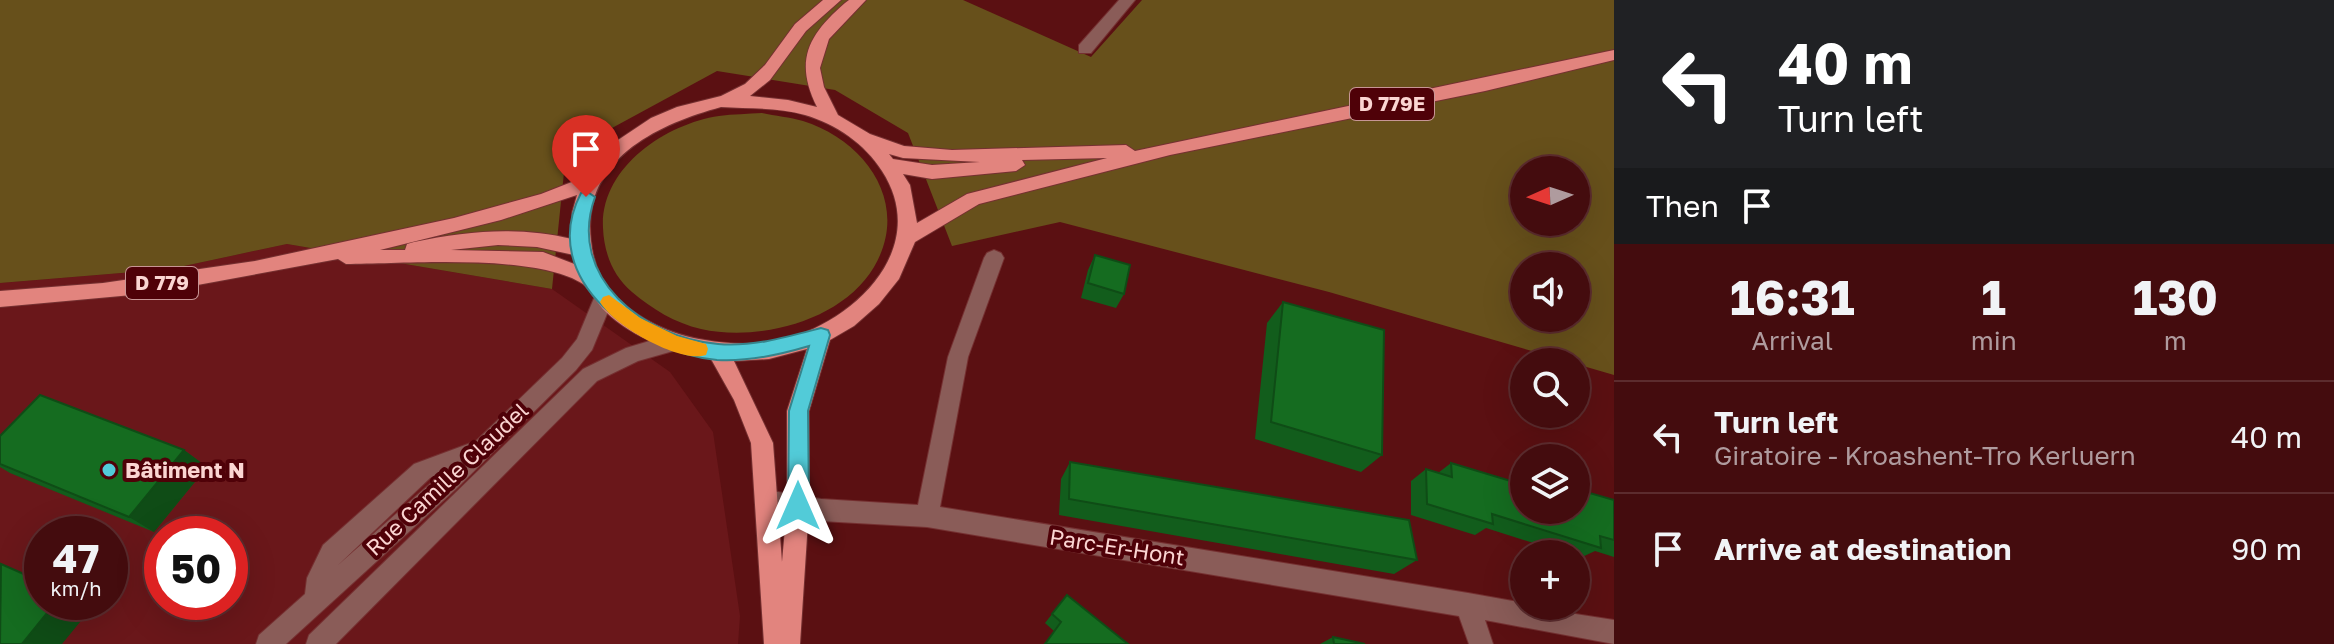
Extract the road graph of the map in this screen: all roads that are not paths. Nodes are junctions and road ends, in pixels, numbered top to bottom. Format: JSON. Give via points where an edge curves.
{"nodes":[{"id":1,"x":833,"y":0,"type":"edge"},
{"id":2,"x":858,"y":0,"type":"edge"},
{"id":3,"x":1127,"y":0,"type":"edge"},
{"id":4,"x":1085,"y":49,"type":"dead end"},
{"id":5,"x":1614,"y":55,"type":"edge"},
{"id":6,"x":722,"y":102,"type":"junction"},
{"id":7,"x":830,"y":116,"type":"junction"},
{"id":8,"x":868,"y":140,"type":"junction"},
{"id":9,"x":1170,"y":149,"type":"junction"},
{"id":10,"x":1107,"y":151,"type":"junction"},
{"id":11,"x":890,"y":165,"type":"junction"},
{"id":12,"x":592,"y":181,"type":"junction"},
{"id":13,"x":907,"y":237,"type":"junction"},
{"id":14,"x":581,"y":249,"type":"junction"},
{"id":15,"x":322,"y":256,"type":"junction"},
{"id":16,"x":994,"y":258,"type":"dead end"},
{"id":17,"x":363,"y":259,"type":"junction"},
{"id":18,"x":591,"y":279,"type":"junction"},
{"id":19,"x":604,"y":297,"type":"junction"},
{"id":20,"x":0,"y":299,"type":"edge"},
{"id":21,"x":821,"y":335,"type":"junction"},
{"id":22,"x":673,"y":343,"type":"junction"},
{"id":23,"x":718,"y":352,"type":"junction"},
{"id":24,"x":766,"y":501,"type":"junction"},
{"id":25,"x":798,"y":506,"type":"junction"},
{"id":26,"x":927,"y":516,"type":"junction"},
{"id":27,"x":1468,"y":605,"type":"junction"},
{"id":28,"x":1614,"y":632,"type":"edge"},
{"id":29,"x":268,"y":644,"type":"edge"},
{"id":30,"x":318,"y":644,"type":"edge"},
{"id":31,"x":776,"y":644,"type":"edge"},
{"id":32,"x":788,"y":644,"type":"edge"},
{"id":33,"x":1481,"y":644,"type":"edge"}],
"edges":[{"from":1,"to":6,"type":"main road","via":[[798,31],[760,81]]},
{"from":2,"to":7,"type":"main road","via":[[828,28],[815,52],[812,69]]},
{"from":3,"to":4,"type":"street"},
{"from":5,"to":9,"type":"main road","number":"D 779E"},
{"from":6,"to":7,"type":"main road","via":[[795,105]]},
{"from":6,"to":12,"type":"main road","via":[[682,111],[646,128],[615,151]]},
{"from":7,"to":8,"type":"main road"},
{"from":8,"to":10,"type":"main road","number":"D 779E","via":[[903,152],[952,156]]},
{"from":8,"to":11,"type":"main road"},
{"from":9,"to":10,"type":"main road","number":"D 779E"},
{"from":9,"to":13,"type":"main road","number":"D 779E","via":[[973,199]]},
{"from":10,"to":11,"type":"main road","number":"D 779E","via":[[979,170],[932,172]]},
{"from":11,"to":13,"type":"main road","via":[[902,187]]},
{"from":12,"to":14,"type":"main road","via":[[580,214]]},
{"from":12,"to":15,"type":"main road","number":"D 779","via":[[512,211]]},
{"from":13,"to":21,"type":"main road","via":[[901,260],[871,302]]},
{"from":14,"to":17,"type":"main road","number":"D 779","via":[[510,235],[465,238]]},
{"from":14,"to":18,"type":"main road"},
{"from":15,"to":17,"type":"main road","number":"D 779"},
{"from":15,"to":20,"type":"main road","number":"D 779","via":[[129,288]]},
{"from":16,"to":26,"type":"street","via":[[958,357]]},
{"from":17,"to":18,"type":"main road","number":"D 779","via":[[509,257],[543,260]]},
{"from":18,"to":19,"type":"main road"},
{"from":19,"to":22,"type":"main road","via":[[634,324]]},
{"from":19,"to":29,"type":"street","name":"Rue Camille Claudel","via":[[585,344],[485,445]]},
{"from":21,"to":23,"type":"main road","via":[[765,350]]},
{"from":21,"to":25,"type":"main road","via":[[798,411]]},
{"from":22,"to":23,"type":"main road"},
{"from":22,"to":30,"type":"street","name":"Rue Camille Claudel","via":[[633,354],[590,375]]},
{"from":23,"to":24,"type":"main road","via":[[762,443]]},
{"from":24,"to":25,"type":"street","name":"Parc-Er-Hont"},
{"from":24,"to":31,"type":"main road"},
{"from":25,"to":26,"type":"street","name":"Parc-Er-Hont"},
{"from":25,"to":32,"type":"main road"},
{"from":26,"to":27,"type":"street","name":"Parc-Er-Hont"},
{"from":27,"to":28,"type":"street","name":"Parc-Er-Hont"},
{"from":27,"to":33,"type":"street"}]}
